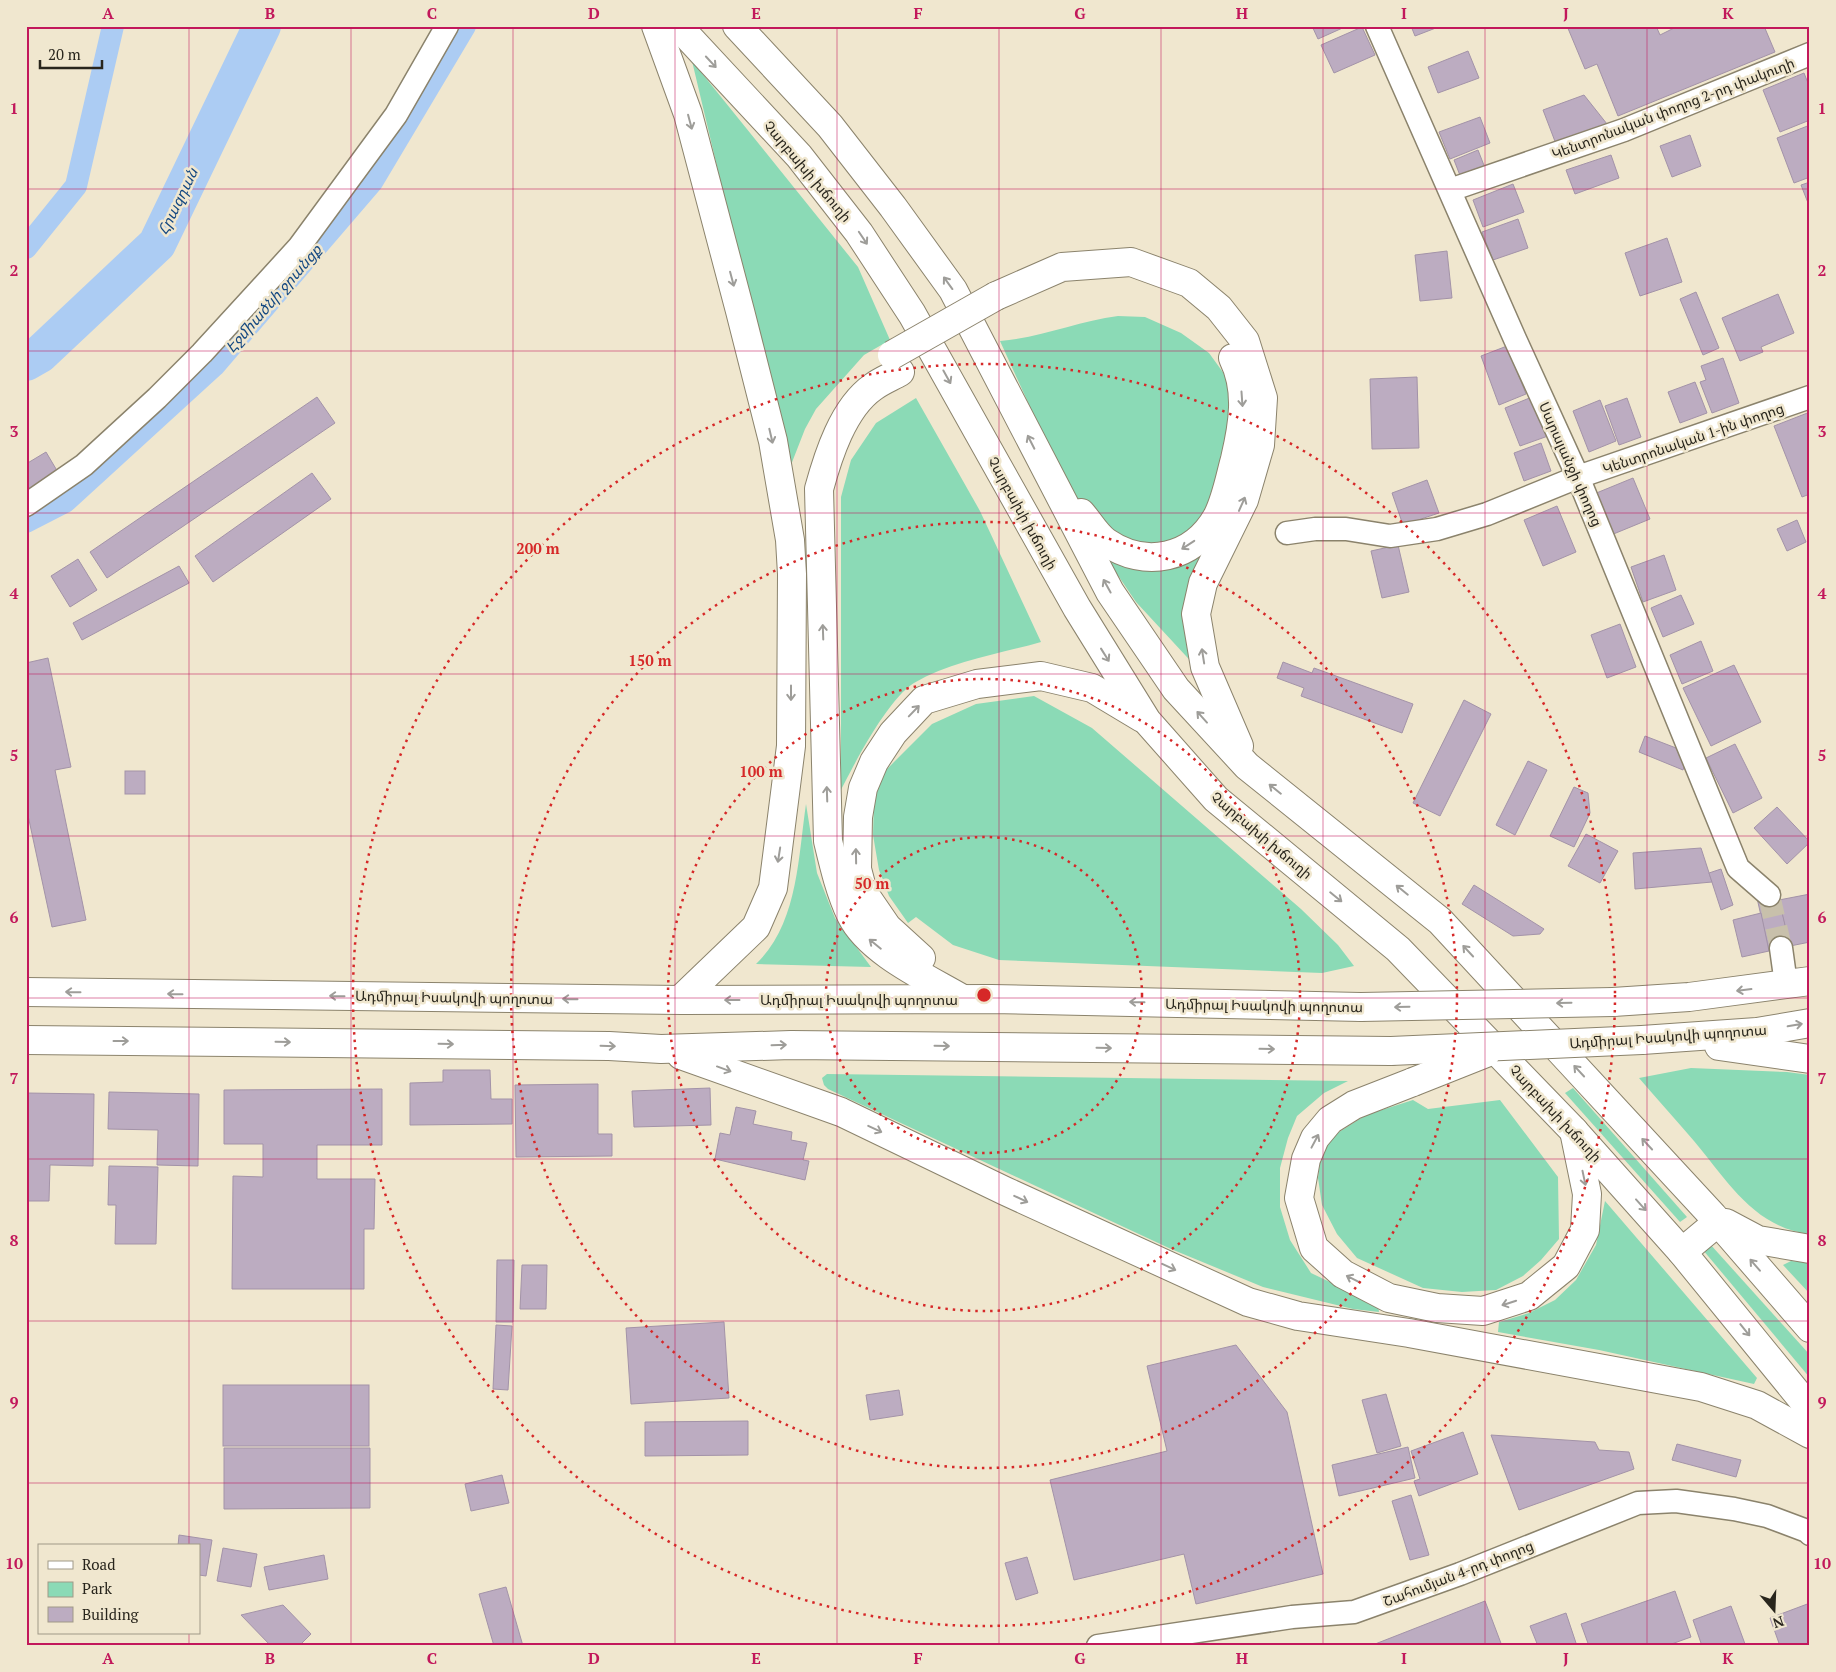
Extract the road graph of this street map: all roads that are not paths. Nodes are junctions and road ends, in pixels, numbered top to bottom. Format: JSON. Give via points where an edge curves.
{"nodes":[{"id":1,"x":447,"y":26,"type":"edge"},
{"id":2,"x":656,"y":26,"type":"edge"},
{"id":3,"x":678,"y":26,"type":"edge"},
{"id":4,"x":737,"y":26,"type":"edge"},
{"id":5,"x":1377,"y":26,"type":"edge"},
{"id":6,"x":1810,"y":54,"type":"edge"},
{"id":7,"x":1450,"y":190,"type":"junction"},
{"id":8,"x":1000,"y":304,"type":"junction"},
{"id":9,"x":896,"y":363,"type":"junction"},
{"id":10,"x":1810,"y":397,"type":"edge"},
{"id":11,"x":1045,"y":470,"type":"junction"},
{"id":12,"x":1578,"y":477,"type":"junction"},
{"id":13,"x":26,"y":505,"type":"edge"},
{"id":14,"x":1287,"y":533,"type":"dead end"},
{"id":15,"x":790,"y":540,"type":"junction"},
{"id":16,"x":1147,"y":721,"type":"junction"},
{"id":17,"x":1247,"y":766,"type":"junction"},
{"id":18,"x":1769,"y":895,"type":"tunnel mouth"},
{"id":19,"x":1781,"y":948,"type":"tunnel mouth"},
{"id":20,"x":1798,"y":983,"type":"edge"},
{"id":21,"x":26,"y":992,"type":"edge"},
{"id":22,"x":961,"y":998,"type":"junction"},
{"id":23,"x":991,"y":999,"type":"junction"},
{"id":24,"x":681,"y":1000,"type":"junction"},
{"id":25,"x":1810,"y":1023,"type":"edge"},
{"id":26,"x":1653,"y":1039,"type":"junction"},
{"id":27,"x":26,"y":1040,"type":"edge"},
{"id":28,"x":1506,"y":1045,"type":"junction"},
{"id":29,"x":661,"y":1049,"type":"junction"},
{"id":30,"x":1810,"y":1059,"type":"edge"},
{"id":31,"x":1573,"y":1130,"type":"junction"},
{"id":32,"x":1716,"y":1219,"type":"junction"},
{"id":33,"x":1810,"y":1249,"type":"edge"},
{"id":34,"x":1682,"y":1252,"type":"junction"},
{"id":35,"x":1810,"y":1328,"type":"edge"},
{"id":36,"x":1810,"y":1409,"type":"edge"},
{"id":37,"x":1810,"y":1434,"type":"edge"},
{"id":38,"x":1810,"y":1534,"type":"edge"},
{"id":39,"x":1098,"y":1646,"type":"edge"}],
"edges":[{"from":1,"to":13,"type":"street","via":[[396,115],[299,246],[157,398],[84,465]]},
{"from":2,"to":15,"type":"highway","one_way":true,"via":[[688,114],[740,311],[772,441]]},
{"from":3,"to":16,"type":"highway","name":"Չարբախի խճուղի","one_way":true,"via":[[799,156],[859,233],[912,314],[1077,608]]},
{"from":11,"to":4,"type":"highway","one_way":true,"via":[[953,290],[830,126]]},
{"from":5,"to":7,"type":"street","name":"Սարալանջի փողոց"},
{"from":6,"to":7,"type":"street","name":"Կենտրոնական փողոց 2-րդ փակուղի","via":[[1624,130]]},
{"from":7,"to":12,"type":"street","name":"Սարալանջի փողոց"},
{"from":8,"to":9,"type":"highway","bridge":true},
{"from":8,"to":11,"type":"highway","one_way":true,"via":[[1056,284],[1098,277],[1137,280],[1168,292],[1195,308],[1215,329],[1240,373],[1243,422],[1232,472],[1217,517],[1200,538],[1176,553],[1157,559],[1140,557],[1104,541]]},
{"from":17,"to":8,"type":"highway","one_way":true,"via":[[1205,667],[1196,614],[1202,584],[1244,500],[1260,445],[1263,398],[1245,341],[1219,308],[1189,283],[1131,262],[1062,267]]},
{"from":9,"to":15,"type":"highway","via":[[867,372],[830,412],[800,486]]},
{"from":22,"to":9,"type":"highway","one_way":true,"via":[[869,940],[852,916],[828,841],[819,489],[830,448],[849,414]]},
{"from":10,"to":12,"type":"street","name":"Կենտրոնական 1-ին փողոց"},
{"from":17,"to":11,"type":"highway","one_way":true,"via":[[1176,688],[1141,640],[1110,592]]},
{"from":12,"to":14,"type":"street","name":"Կենտրոնական 1-ին փողոց","via":[[1487,514],[1437,530],[1390,536],[1315,528]]},
{"from":12,"to":18,"type":"street","name":"Սարալանջի փողոց","via":[[1738,868]]},
{"from":15,"to":24,"type":"highway","one_way":true,"via":[[790,746],[774,888],[756,927]]},
{"from":23,"to":16,"type":"highway","one_way":true,"via":[[909,950],[887,927],[863,892],[856,869],[858,817],[863,788],[874,762],[893,733],[924,700],[977,684],[1041,676],[1092,688]]},
{"from":16,"to":31,"type":"highway","name":"Չարբախի խճուղի","one_way":true,"via":[[1216,799],[1398,948]]},
{"from":32,"to":17,"type":"highway","one_way":true,"via":[[1440,920]]},
{"from":19,"to":20,"type":"street"},
{"from":20,"to":23,"type":"highway","name":"Ադմիրալ Իսակովի պողոտա","one_way":true,"bridge":true,"via":[[1688,997],[1613,1002],[1361,1008]]},
{"from":24,"to":21,"type":"highway","name":"Ադմիրալ Իսակովի պողոտա","one_way":true},
{"from":22,"to":23,"type":"highway","name":"Ադմիրալ Իսակովի պողոտա"},
{"from":22,"to":24,"type":"highway","name":"Ադմիրալ Իսակովի պողոտա","one_way":true},
{"from":26,"to":25,"type":"highway","name":"Ադմիրալ Իսակովի պողոտա","one_way":true,"via":[[1757,1032]]},
{"from":26,"to":28,"type":"highway","name":"Ադմիրալ Իսակովի պողոտա","bridge":true},
{"from":26,"to":30,"type":"highway"},
{"from":27,"to":29,"type":"highway","name":"Ադմիրալ Իսակովի պողոտա","one_way":true},
{"from":29,"to":28,"type":"highway","name":"Ադմիրալ Իսակովի պողոտա","one_way":true,"bridge":true,"via":[[792,1045],[1391,1050]]},
{"from":31,"to":28,"type":"highway","one_way":true,"bridge":true,"via":[[1587,1194],[1585,1230],[1566,1266],[1529,1296],[1483,1311],[1437,1308],[1389,1298],[1343,1274],[1314,1248],[1299,1198],[1306,1159],[1315,1138],[1330,1120],[1354,1105]]},
{"from":29,"to":37,"type":"highway","one_way":true,"via":[[841,1112],[1248,1302],[1298,1316],[1409,1333],[1700,1387],[1757,1405]]},
{"from":31,"to":34,"type":"highway","name":"Չարբախի խճուղի","one_way":true},
{"from":32,"to":33,"type":"highway","via":[[1758,1240]]},
{"from":32,"to":34,"type":"highway"},
{"from":35,"to":32,"type":"highway","one_way":true},
{"from":34,"to":36,"type":"highway","name":"Չարբախի խճուղի","one_way":true},
{"from":38,"to":39,"type":"street","name":"Շահումյան 4-րդ փողոց","via":[[1766,1516],[1734,1509],[1676,1501],[1638,1503],[1460,1574],[1354,1612],[1292,1617]]}]}
